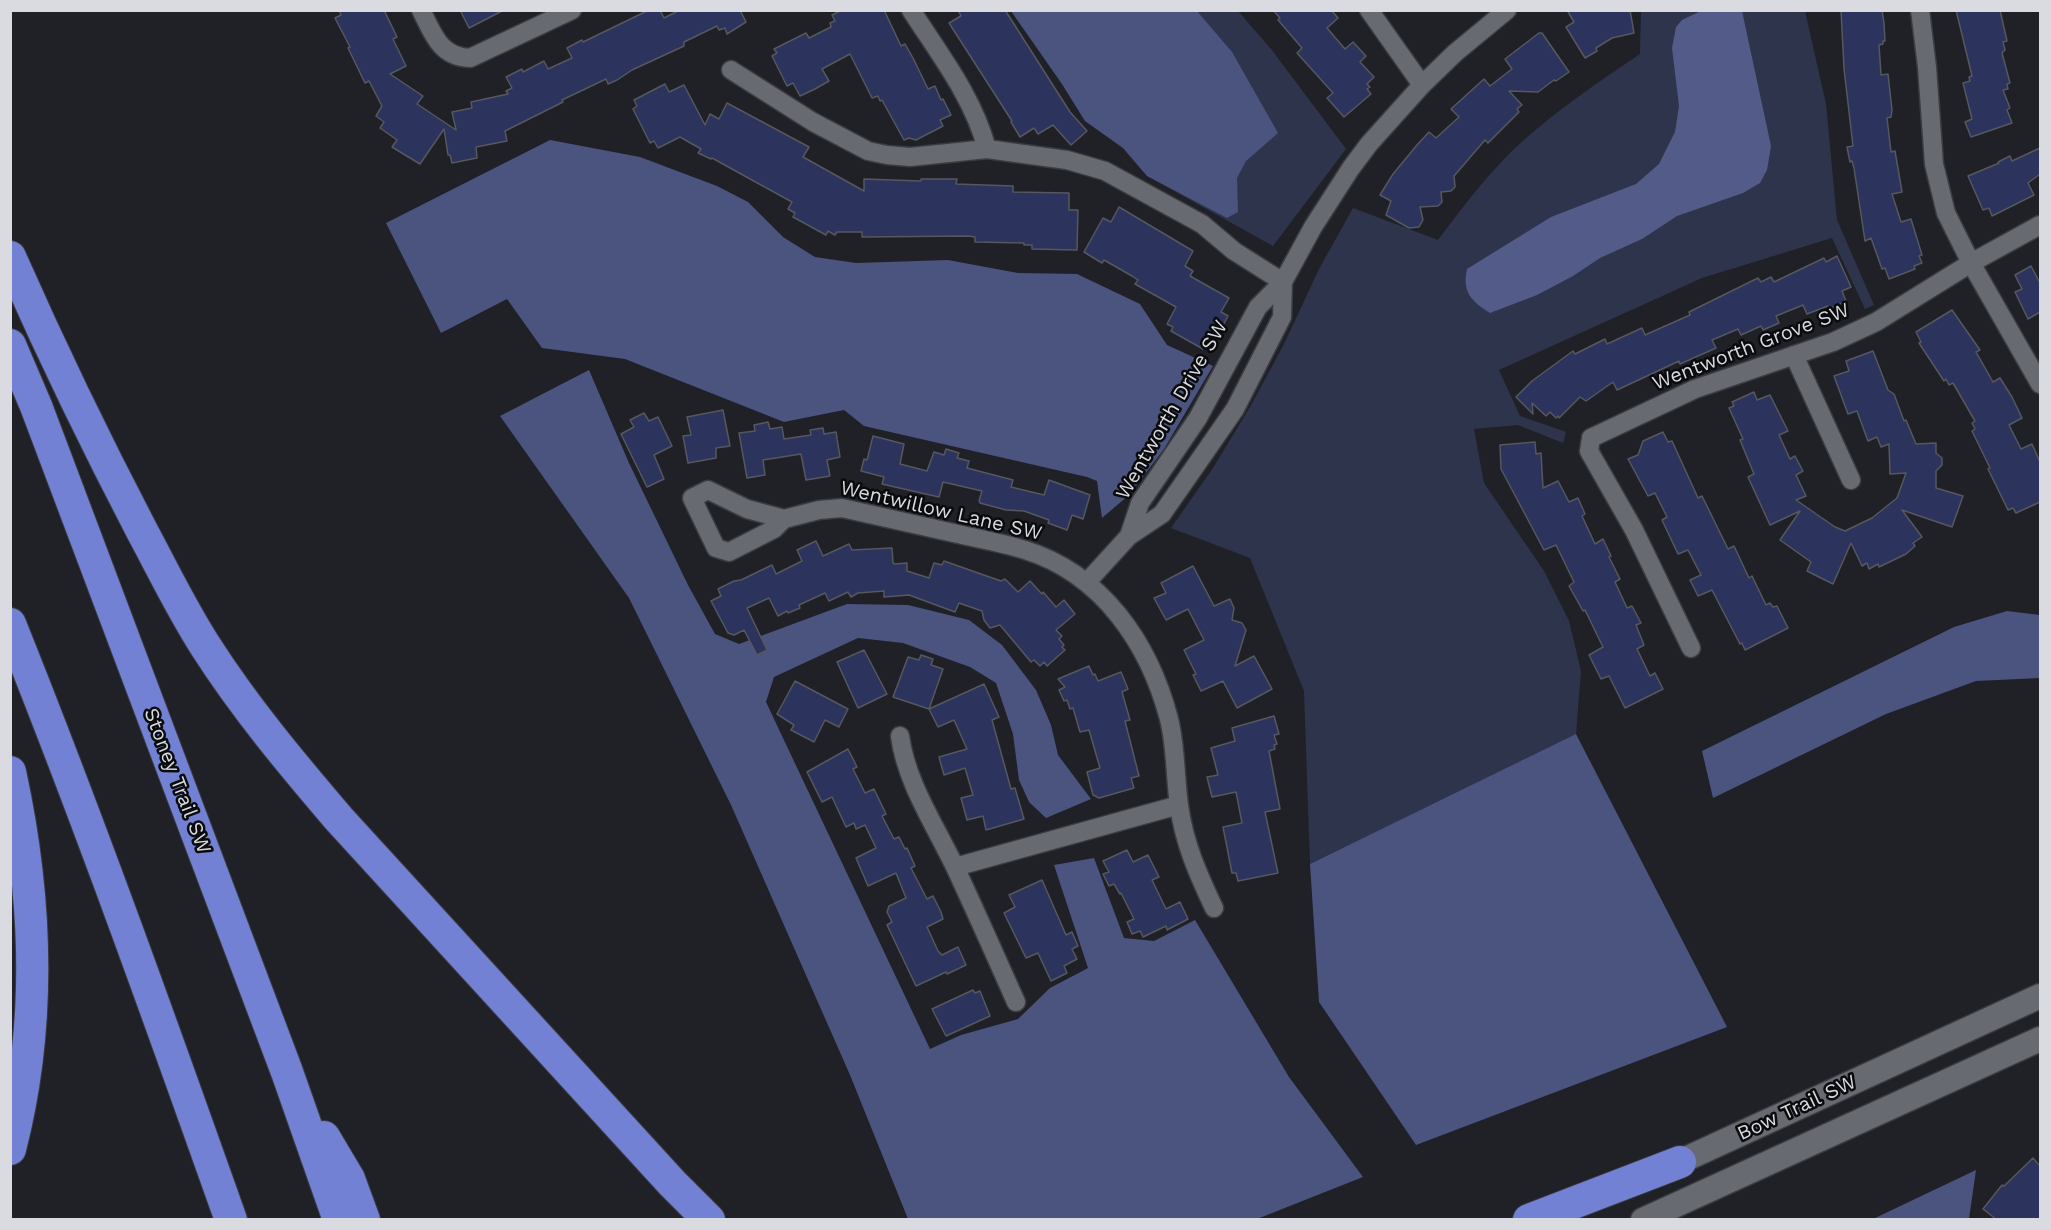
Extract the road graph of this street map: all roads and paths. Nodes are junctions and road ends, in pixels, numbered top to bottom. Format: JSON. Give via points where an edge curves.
{"nodes":[{"id":1,"x":421,"y":10,"type":"edge"},
{"id":2,"x":572,"y":10,"type":"edge"},
{"id":3,"x":912,"y":10,"type":"edge"},
{"id":4,"x":1369,"y":10,"type":"edge"},
{"id":5,"x":1507,"y":10,"type":"edge"},
{"id":6,"x":1920,"y":10,"type":"edge"},
{"id":7,"x":731,"y":70,"type":"dead end"},
{"id":8,"x":1422,"y":85,"type":"junction"},
{"id":9,"x":987,"y":149,"type":"junction"},
{"id":10,"x":2040,"y":225,"type":"edge"},
{"id":11,"x":10,"y":257,"type":"edge"},
{"id":12,"x":1971,"y":263,"type":"junction"},
{"id":13,"x":1283,"y":282,"type":"junction"},
{"id":14,"x":10,"y":345,"type":"edge"},
{"id":15,"x":1794,"y":355,"type":"junction"},
{"id":16,"x":2040,"y":384,"type":"edge"},
{"id":17,"x":1851,"y":480,"type":"dead end"},
{"id":18,"x":784,"y":519,"type":"junction"},
{"id":19,"x":1129,"y":536,"type":"junction"},
{"id":20,"x":1087,"y":582,"type":"junction"},
{"id":21,"x":10,"y":624,"type":"edge"},
{"id":22,"x":1691,"y":648,"type":"dead end"},
{"id":23,"x":900,"y":735,"type":"dead end"},
{"id":24,"x":10,"y":772,"type":"edge"},
{"id":25,"x":1179,"y":805,"type":"junction"},
{"id":26,"x":955,"y":867,"type":"junction"},
{"id":27,"x":1214,"y":908,"type":"dead end"},
{"id":28,"x":2040,"y":996,"type":"edge"},
{"id":29,"x":1016,"y":1002,"type":"dead end"},
{"id":30,"x":2040,"y":1039,"type":"edge"},
{"id":31,"x":287,"y":1072,"type":"junction"},
{"id":32,"x":10,"y":1149,"type":"edge"},
{"id":33,"x":1680,"y":1162,"type":"junction"},
{"id":34,"x":231,"y":1220,"type":"edge"},
{"id":35,"x":339,"y":1220,"type":"edge"},
{"id":36,"x":364,"y":1220,"type":"edge"},
{"id":37,"x":709,"y":1220,"type":"edge"},
{"id":38,"x":1529,"y":1220,"type":"edge"},
{"id":39,"x":1554,"y":1220,"type":"edge"},
{"id":40,"x":1643,"y":1220,"type":"edge"}],
"edges":[{"from":1,"to":2,"type":"street","via":[[440,46],[470,58]]},
{"from":3,"to":9,"type":"street","via":[[967,96],[981,124]]},
{"from":4,"to":8,"type":"street"},
{"from":5,"to":8,"type":"street","name":"Wentworth Drive SW"},
{"from":6,"to":12,"type":"street","via":[[1934,164],[1946,213]]},
{"from":7,"to":9,"type":"street","via":[[867,151],[910,157]]},
{"from":8,"to":13,"type":"street","name":"Wentworth Drive SW","via":[[1351,168]]},
{"from":9,"to":13,"type":"street","via":[[1067,160],[1105,171],[1202,224],[1234,251]]},
{"from":10,"to":12,"type":"street","name":"Wentworth Grove SW"},
{"from":11,"to":37,"type":"highway","via":[[96,443],[205,646],[339,819]]},
{"from":12,"to":15,"type":"street","name":"Wentworth Grove SW","via":[[1876,322]]},
{"from":12,"to":16,"type":"street"},
{"from":13,"to":19,"type":"street","name":"Wentworth Drive SW","via":[[1258,307],[1198,418],[1140,504]]},
{"from":13,"to":19,"type":"street","name":"Wentworth Drive SW","via":[[1282,317],[1234,410],[1162,514]]},
{"from":14,"to":31,"type":"highway","name":"Stoney Trail SW"},
{"from":15,"to":17,"type":"street"},
{"from":15,"to":22,"type":"street","name":"Wentworth Grove SW","via":[[1695,390],[1591,438],[1589,451],[1634,530]]},
{"from":18,"to":18,"type":"street","name":"Wentwillow Lane SW","via":[[747,509],[708,490],[692,498],[716,548],[729,552],[774,529]]},
{"from":18,"to":20,"type":"street","name":"Wentwillow Lane SW","via":[[842,508],[1026,550]]},
{"from":19,"to":20,"type":"street","name":"Wentworth Drive SW"},
{"from":20,"to":25,"type":"street","name":"Wentwillow Lane SW","via":[[1130,628],[1155,677],[1169,720]]},
{"from":21,"to":34,"type":"highway","via":[[138,958]]},
{"from":23,"to":26,"type":"street","via":[[902,754],[917,790]]},
{"from":24,"to":32,"type":"highway","via":[[28,868],[33,982],[30,1035]]},
{"from":25,"to":26,"type":"street"},
{"from":25,"to":27,"type":"street","name":"Wentwillow Lane SW","via":[[1190,855]]},
{"from":26,"to":29,"type":"street"},
{"from":28,"to":33,"type":"main road","name":"Bow Trail SW"},
{"from":30,"to":40,"type":"main road","name":"Bow Trail SW"},
{"from":31,"to":35,"type":"highway","name":"Stoney Trail SW"},
{"from":31,"to":36,"type":"highway","via":[[349,1179]]},
{"from":33,"to":38,"type":"highway"},
{"from":33,"to":39,"type":"main road","name":"Bow Trail SW"}]}
